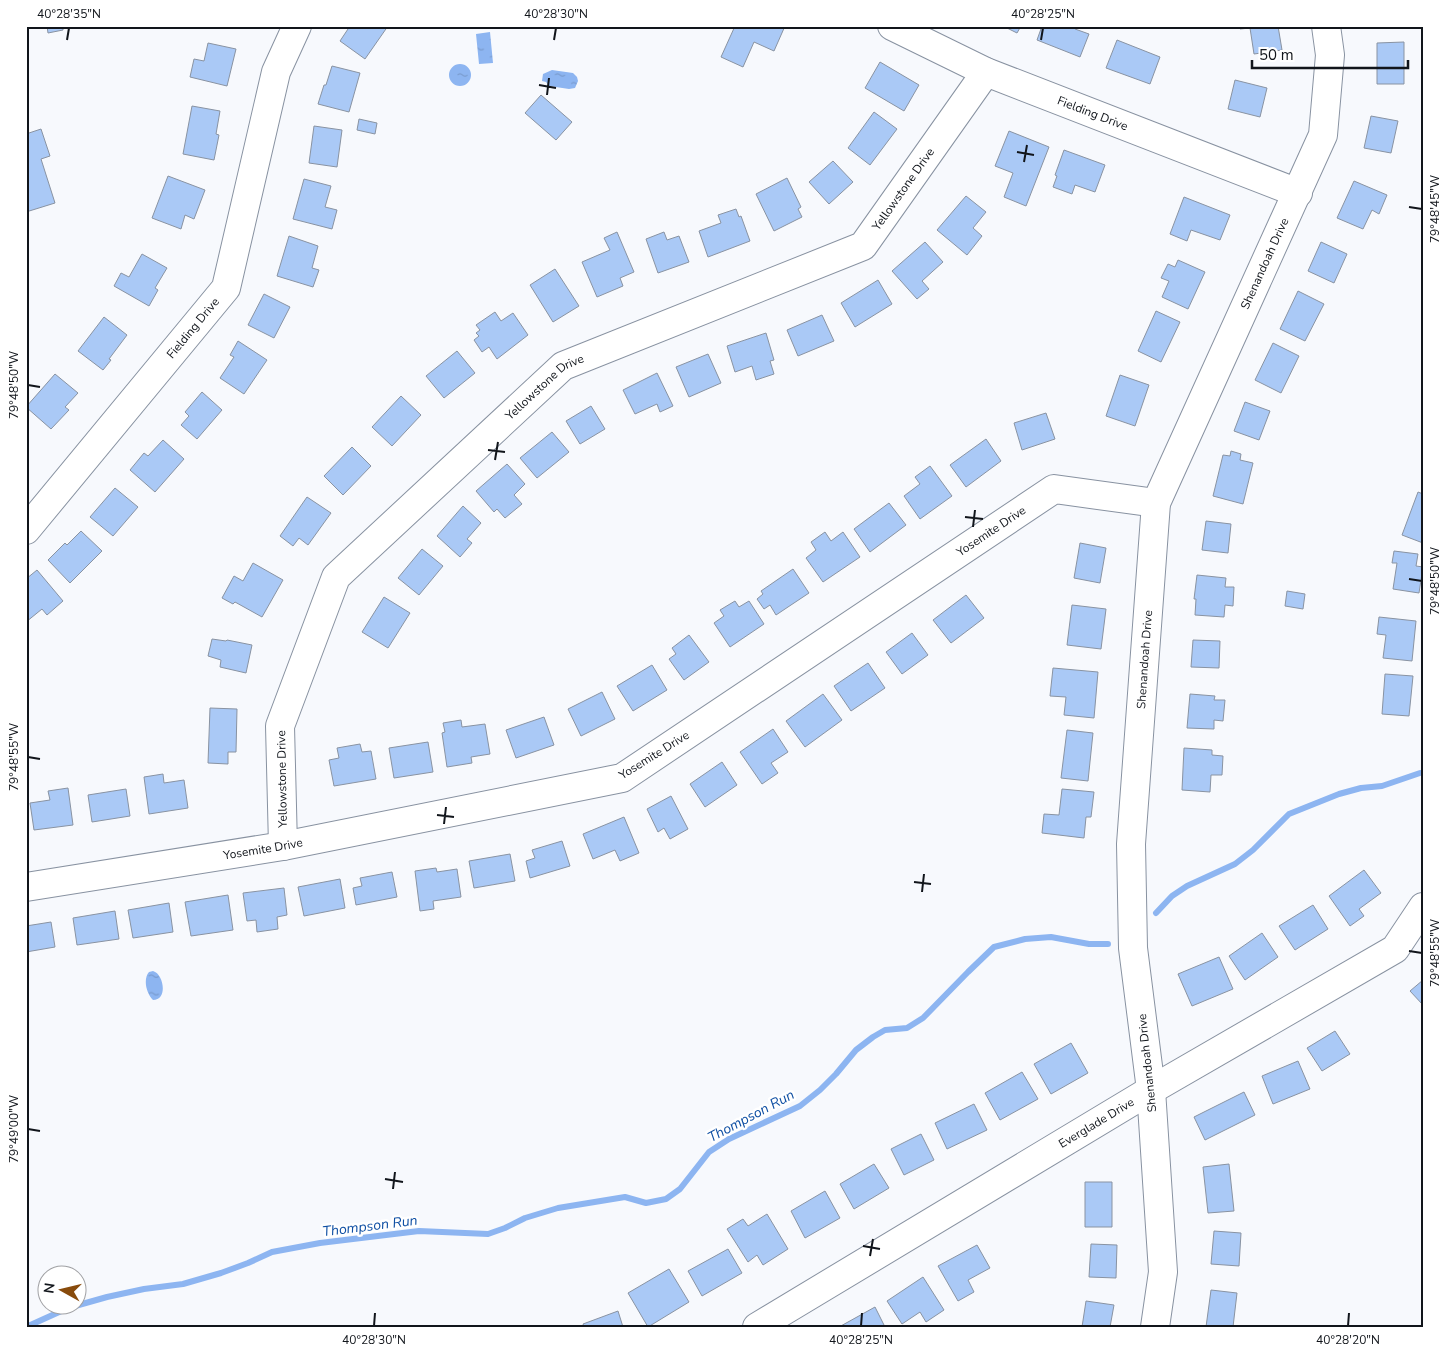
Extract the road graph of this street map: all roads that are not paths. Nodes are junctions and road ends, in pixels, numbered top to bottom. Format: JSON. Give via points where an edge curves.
{"nodes":[{"id":1,"x":297,"y":26,"type":"edge"},
{"id":2,"x":892,"y":26,"type":"edge"},
{"id":3,"x":1326,"y":26,"type":"edge"},
{"id":4,"x":986,"y":72,"type":"junction"},
{"id":5,"x":1298,"y":192,"type":"junction"},
{"id":6,"x":1156,"y":503,"type":"junction"},
{"id":7,"x":26,"y":530,"type":"edge"},
{"id":8,"x":283,"y":846,"type":"junction"},
{"id":9,"x":26,"y":887,"type":"edge"},
{"id":10,"x":1423,"y":907,"type":"edge"},
{"id":11,"x":1151,"y":1090,"type":"junction"},
{"id":12,"x":757,"y":1327,"type":"edge"},
{"id":13,"x":1155,"y":1327,"type":"edge"}],
"edges":[{"from":1,"to":7,"type":"street","name":"Fielding Drive","via":[[276,72],[226,288]]},
{"from":2,"to":4,"type":"street","name":"Fielding Drive"},
{"from":3,"to":5,"type":"street","name":"Shenandoah Drive","via":[[1330,55],[1323,135]]},
{"from":4,"to":5,"type":"street","name":"Fielding Drive"},
{"from":4,"to":8,"type":"street","name":"Yellowstone Drive","via":[[863,246],[563,366],[336,577],[280,726]]},
{"from":5,"to":6,"type":"street","name":"Shenandoah Drive"},
{"from":6,"to":8,"type":"street","name":"Yosemite Drive","via":[[1054,489],[622,778]]},
{"from":6,"to":11,"type":"street","name":"Shenandoah Drive","via":[[1131,844],[1133,948]]},
{"from":8,"to":9,"type":"street","name":"Yosemite Drive"},
{"from":10,"to":11,"type":"street","name":"Everglade Drive","via":[[1395,949]]},
{"from":11,"to":12,"type":"street","name":"Everglade Drive"},
{"from":11,"to":13,"type":"street","name":"Shenandoah Drive","via":[[1163,1272]]}]}
